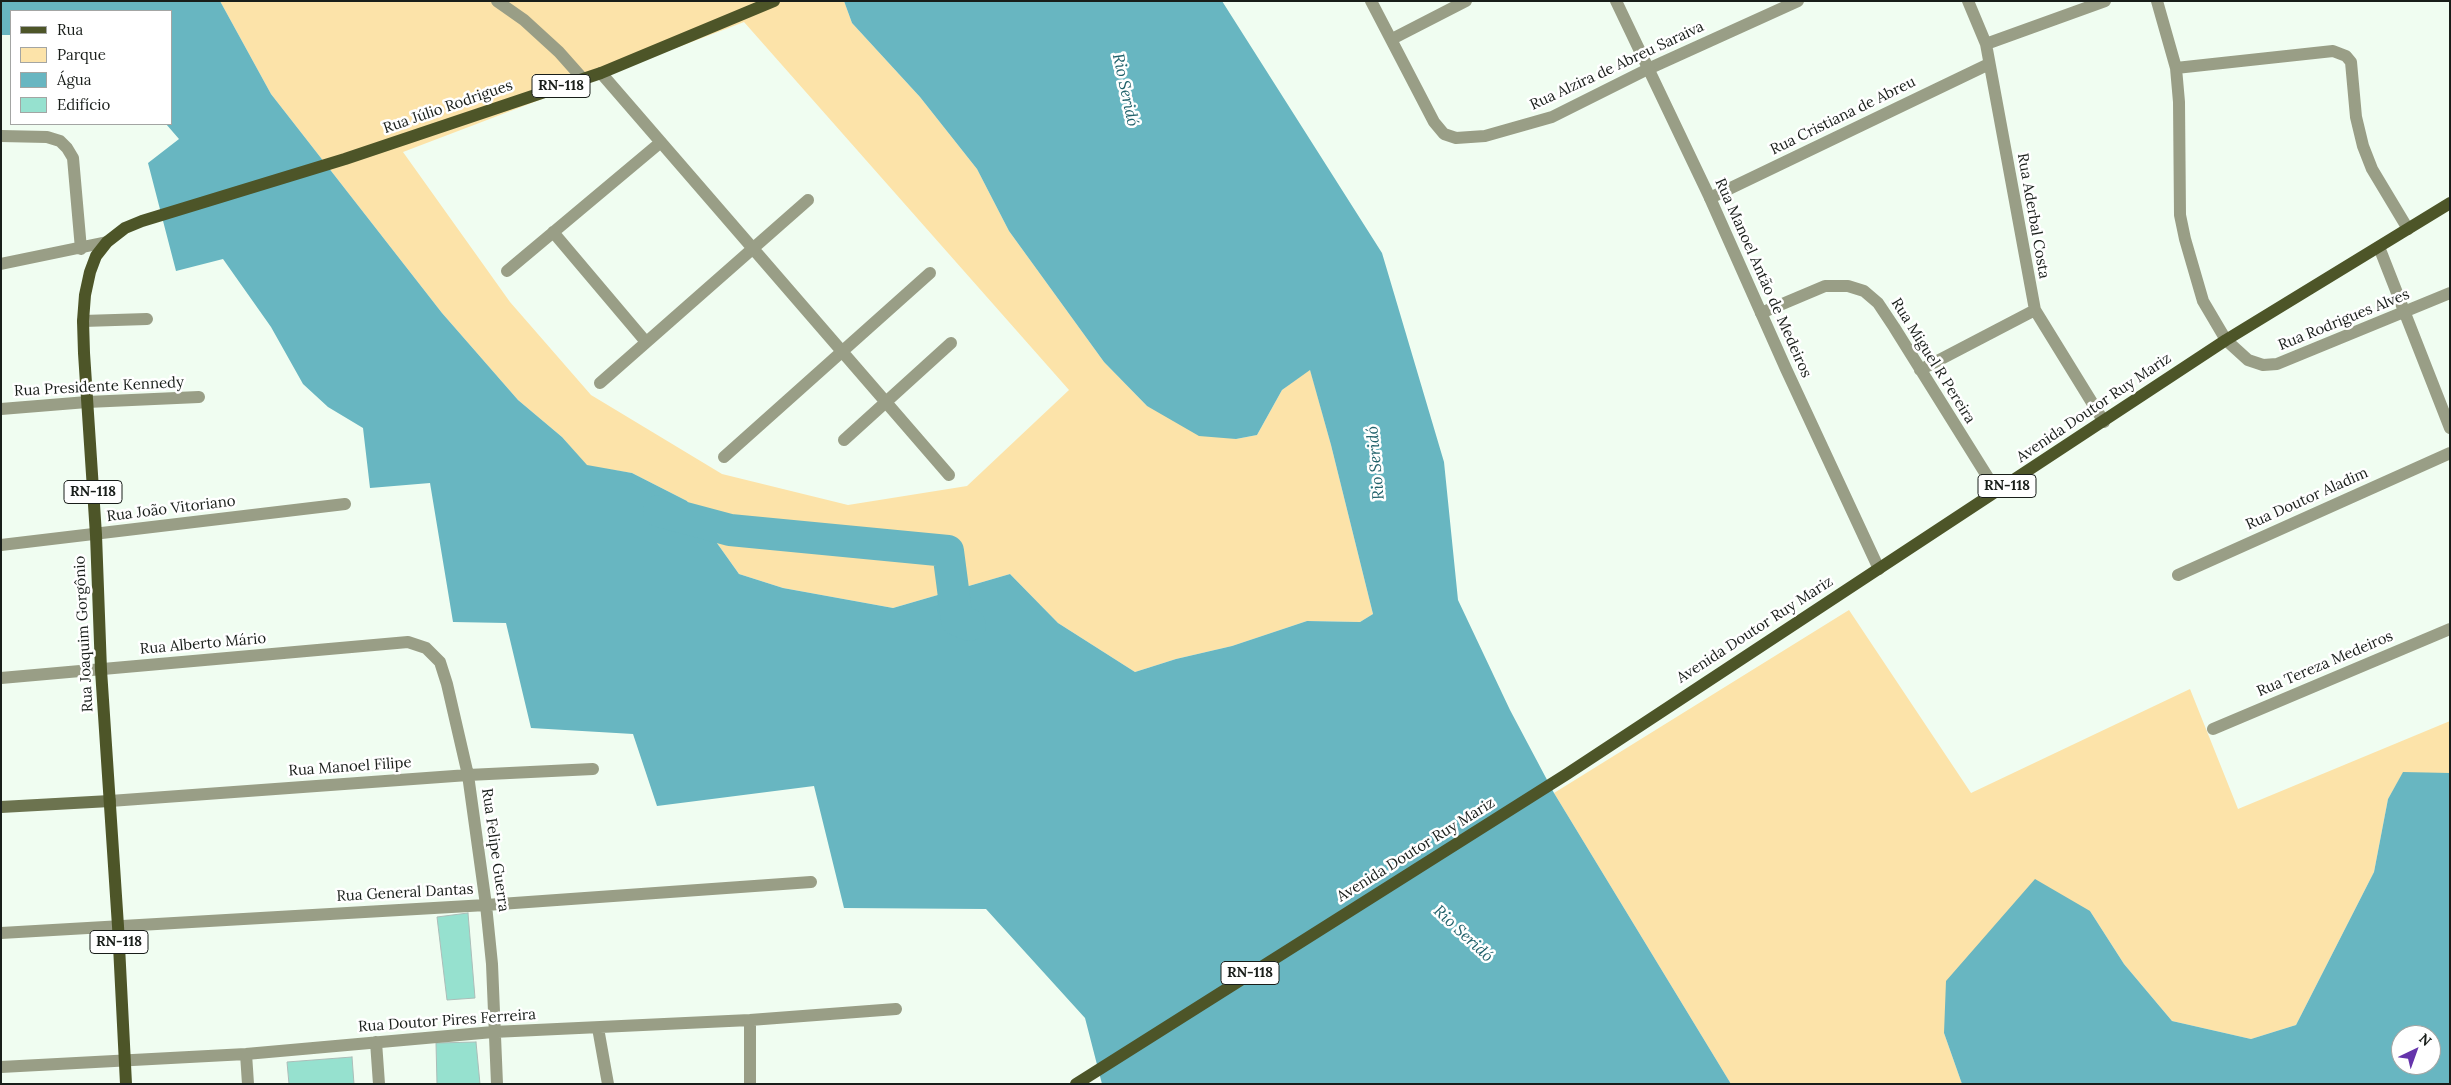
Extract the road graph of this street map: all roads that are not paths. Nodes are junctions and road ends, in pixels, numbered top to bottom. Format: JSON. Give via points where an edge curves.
{"nodes":[{"id":1,"x":496,"y":1,"type":"edge"},
{"id":2,"x":774,"y":1,"type":"edge"},
{"id":3,"x":1371,"y":1,"type":"edge"},
{"id":4,"x":1466,"y":1,"type":"edge"},
{"id":5,"x":1616,"y":1,"type":"edge"},
{"id":6,"x":1798,"y":1,"type":"edge"},
{"id":7,"x":1968,"y":1,"type":"edge"},
{"id":8,"x":2105,"y":1,"type":"edge"},
{"id":9,"x":2157,"y":1,"type":"edge"},
{"id":10,"x":1392,"y":39,"type":"junction"},
{"id":11,"x":1986,"y":44,"type":"junction"},
{"id":12,"x":1989,"y":64,"type":"junction"},
{"id":13,"x":2176,"y":68,"type":"junction"},
{"id":14,"x":1648,"y":69,"type":"junction"},
{"id":15,"x":601,"y":73,"type":"junction"},
{"id":16,"x":583,"y":79,"type":"junction"},
{"id":17,"x":1,"y":136,"type":"edge"},
{"id":18,"x":662,"y":142,"type":"junction"},
{"id":19,"x":1710,"y":198,"type":"junction"},
{"id":20,"x":808,"y":200,"type":"dead end"},
{"id":21,"x":2450,"y":203,"type":"edge"},
{"id":22,"x":154,"y":217,"type":"joint"},
{"id":23,"x":2408,"y":229,"type":"junction"},
{"id":24,"x":553,"y":232,"type":"junction"},
{"id":25,"x":108,"y":242,"type":"junction"},
{"id":26,"x":2379,"y":246,"type":"junction"},
{"id":27,"x":753,"y":248,"type":"junction"},
{"id":28,"x":81,"y":249,"type":"junction"},
{"id":29,"x":1,"y":264,"type":"edge"},
{"id":30,"x":507,"y":271,"type":"dead end"},
{"id":31,"x":930,"y":273,"type":"dead end"},
{"id":32,"x":2450,"y":293,"type":"edge"},
{"id":33,"x":2035,"y":310,"type":"junction"},
{"id":34,"x":1761,"y":313,"type":"junction"},
{"id":35,"x":2404,"y":314,"type":"junction"},
{"id":36,"x":147,"y":319,"type":"dead end"},
{"id":37,"x":82,"y":320,"type":"junction"},
{"id":38,"x":2226,"y":340,"type":"junction"},
{"id":39,"x":646,"y":342,"type":"junction"},
{"id":40,"x":952,"y":343,"type":"dead end"},
{"id":41,"x":843,"y":350,"type":"junction"},
{"id":42,"x":1920,"y":370,"type":"junction"},
{"id":43,"x":600,"y":383,"type":"dead end"},
{"id":44,"x":199,"y":397,"type":"dead end"},
{"id":45,"x":87,"y":402,"type":"junction"},
{"id":46,"x":887,"y":402,"type":"junction"},
{"id":47,"x":1,"y":409,"type":"edge"},
{"id":48,"x":2104,"y":422,"type":"junction"},
{"id":49,"x":2450,"y":428,"type":"edge"},
{"id":50,"x":844,"y":440,"type":"dead end"},
{"id":51,"x":2450,"y":453,"type":"edge"},
{"id":52,"x":724,"y":457,"type":"dead end"},
{"id":53,"x":949,"y":475,"type":"dead end"},
{"id":54,"x":1997,"y":492,"type":"junction"},
{"id":55,"x":345,"y":504,"type":"dead end"},
{"id":56,"x":96,"y":535,"type":"junction"},
{"id":57,"x":1,"y":545,"type":"edge"},
{"id":58,"x":1879,"y":569,"type":"junction"},
{"id":59,"x":2178,"y":575,"type":"dead end"},
{"id":60,"x":2450,"y":629,"type":"edge"},
{"id":61,"x":408,"y":642,"type":"joint"},
{"id":62,"x":101,"y":670,"type":"junction"},
{"id":63,"x":1,"y":678,"type":"edge"},
{"id":64,"x":2213,"y":729,"type":"dead end"},
{"id":65,"x":593,"y":769,"type":"dead end"},
{"id":66,"x":468,"y":775,"type":"junction"},
{"id":67,"x":110,"y":801,"type":"junction"},
{"id":68,"x":1,"y":807,"type":"edge"},
{"id":69,"x":811,"y":882,"type":"dead end"},
{"id":70,"x":486,"y":905,"type":"junction"},
{"id":71,"x":118,"y":926,"type":"junction"},
{"id":72,"x":1,"y":933,"type":"edge"},
{"id":73,"x":896,"y":1009,"type":"dead end"},
{"id":74,"x":750,"y":1020,"type":"junction"},
{"id":75,"x":598,"y":1028,"type":"junction"},
{"id":76,"x":493,"y":1032,"type":"junction"},
{"id":77,"x":376,"y":1042,"type":"junction"},
{"id":78,"x":246,"y":1054,"type":"junction"},
{"id":79,"x":124,"y":1060,"type":"junction"},
{"id":80,"x":1,"y":1067,"type":"edge"},
{"id":81,"x":1076,"y":1083,"type":"edge"},
{"id":82,"x":126,"y":1084,"type":"edge"},
{"id":83,"x":248,"y":1084,"type":"edge"},
{"id":84,"x":379,"y":1084,"type":"edge"},
{"id":85,"x":497,"y":1084,"type":"edge"},
{"id":86,"x":608,"y":1084,"type":"edge"},
{"id":87,"x":750,"y":1084,"type":"edge"}],
"edges":[{"from":1,"to":16,"type":"street","via":[[524,20],[560,52]]},
{"from":2,"to":15,"type":"main road","name":"Rua Júlio Rodrigues","number":"RN-118"},
{"from":3,"to":10,"type":"street"},
{"from":4,"to":10,"type":"street"},
{"from":5,"to":14,"type":"street","name":"Rua Manoel Antão de Medeiros"},
{"from":6,"to":14,"type":"street","name":"Rua Alzira de Abreu Saraiva"},
{"from":7,"to":11,"type":"street","name":"Rua Aderbal Costa"},
{"from":8,"to":11,"type":"street"},
{"from":9,"to":13,"type":"street","name":"Rua Rodrigues Alves"},
{"from":10,"to":14,"type":"street","name":"Rua Alzira de Abreu Saraiva","via":[[1434,122],[1444,134],[1456,138],[1485,136],[1552,117]]},
{"from":11,"to":12,"type":"street","name":"Rua Aderbal Costa"},
{"from":12,"to":19,"type":"street","name":"Rua Cristiana de Abreu"},
{"from":12,"to":33,"type":"street","name":"Rua Aderbal Costa"},
{"from":13,"to":23,"type":"street","via":[[2333,51],[2346,56],[2350,62],[2363,146],[2372,169]]},
{"from":13,"to":38,"type":"street","name":"Rua Rodrigues Alves","via":[[2180,215],[2203,301]]},
{"from":14,"to":19,"type":"street","name":"Rua Manoel Antão de Medeiros"},
{"from":15,"to":16,"type":"main road","name":"Rua Júlio Rodrigues","number":"RN-118"},
{"from":15,"to":18,"type":"street"},
{"from":16,"to":22,"type":"main road","name":"Rua Júlio Rodrigues","number":"RN-118"},
{"from":17,"to":28,"type":"street","via":[[48,137],[60,141],[67,148],[73,158]]},
{"from":18,"to":24,"type":"street"},
{"from":18,"to":27,"type":"street"},
{"from":19,"to":34,"type":"street","name":"Rua Manoel Antão de Medeiros"},
{"from":20,"to":27,"type":"street"},
{"from":21,"to":23,"type":"main road","name":"Avenida Doutor Ruy Mariz","number":"RN-118"},
{"from":22,"to":25,"type":"main road","name":"Rua Joaquim Gorgônio","number":"RN-118","via":[[126,228]]},
{"from":23,"to":26,"type":"main road","name":"Avenida Doutor Ruy Mariz","number":"RN-118"},
{"from":24,"to":30,"type":"street"},
{"from":24,"to":39,"type":"street"},
{"from":25,"to":28,"type":"street"},
{"from":25,"to":37,"type":"main road","name":"Rua Joaquim Gorgônio","number":"RN-118","via":[[96,256],[90,272]]},
{"from":26,"to":35,"type":"street"},
{"from":26,"to":38,"type":"main road","name":"Avenida Doutor Ruy Mariz","number":"RN-118"},
{"from":27,"to":39,"type":"street"},
{"from":27,"to":41,"type":"street"},
{"from":28,"to":29,"type":"street"},
{"from":31,"to":41,"type":"street"},
{"from":32,"to":35,"type":"street","name":"Rua Rodrigues Alves"},
{"from":33,"to":42,"type":"street"},
{"from":33,"to":48,"type":"street","name":"Rua Aderbal Costa"},
{"from":34,"to":42,"type":"street","name":"Rua Miguel R Pereira","via":[[1826,286],[1848,286],[1864,291],[1878,303]]},
{"from":34,"to":58,"type":"street","name":"Rua Manoel Antão de Medeiros"},
{"from":35,"to":38,"type":"street","name":"Rua Rodrigues Alves","via":[[2277,364],[2263,365],[2248,360]]},
{"from":35,"to":49,"type":"street"},
{"from":36,"to":37,"type":"street"},
{"from":37,"to":45,"type":"main road","name":"Rua Joaquim Gorgônio","number":"RN-118"},
{"from":38,"to":48,"type":"main road","name":"Avenida Doutor Ruy Mariz","number":"RN-118"},
{"from":39,"to":43,"type":"street"},
{"from":40,"to":46,"type":"street"},
{"from":41,"to":46,"type":"street"},
{"from":41,"to":52,"type":"street"},
{"from":42,"to":54,"type":"street","name":"Rua Miguel R Pereira"},
{"from":44,"to":45,"type":"street","name":"Rua Presidente Kennedy"},
{"from":45,"to":47,"type":"street","name":"Rua Presidente Kennedy"},
{"from":45,"to":56,"type":"main road","name":"Rua Joaquim Gorgônio","number":"RN-118"},
{"from":46,"to":50,"type":"street"},
{"from":46,"to":53,"type":"street"},
{"from":48,"to":54,"type":"main road","name":"Avenida Doutor Ruy Mariz","number":"RN-118"},
{"from":51,"to":59,"type":"street","name":"Rua Doutor Aladim"},
{"from":54,"to":58,"type":"main road","name":"Avenida Doutor Ruy Mariz","number":"RN-118"},
{"from":55,"to":56,"type":"street","name":"Rua João Vitoriano"},
{"from":56,"to":57,"type":"street","name":"Rua João Vitoriano"},
{"from":56,"to":62,"type":"main road","name":"Rua Joaquim Gorgônio","number":"RN-118"},
{"from":58,"to":81,"type":"main road","name":"Avenida Doutor Ruy Mariz","number":"RN-118","via":[[1567,774]]},
{"from":60,"to":64,"type":"street","name":"Rua Tereza Medeiros"},
{"from":61,"to":62,"type":"street","name":"Rua Alberto Mário"},
{"from":61,"to":66,"type":"street","name":"Rua Felipe Guerra","via":[[426,648],[440,662]]},
{"from":62,"to":63,"type":"street","name":"Rua Alberto Mário"},
{"from":62,"to":67,"type":"main road","name":"Rua Joaquim Gorgônio","number":"RN-118"},
{"from":65,"to":66,"type":"street","name":"Rua Manoel Filipe"},
{"from":66,"to":67,"type":"street","name":"Rua Manoel Filipe"},
{"from":66,"to":70,"type":"street","name":"Rua Felipe Guerra"},
{"from":67,"to":68,"type":"main road"},
{"from":67,"to":71,"type":"main road","name":"Rua Joaquim Gorgônio","number":"RN-118"},
{"from":69,"to":70,"type":"street","name":"Rua General Dantas"},
{"from":70,"to":71,"type":"street","name":"Rua General Dantas"},
{"from":70,"to":76,"type":"street","name":"Rua Felipe Guerra","via":[[492,964]]},
{"from":71,"to":72,"type":"street","name":"Rua General Dantas"},
{"from":71,"to":79,"type":"main road","name":"Rua Joaquim Gorgônio","number":"RN-118"},
{"from":73,"to":74,"type":"street","name":"Rua Doutor Pires Ferreira"},
{"from":74,"to":75,"type":"street","name":"Rua Doutor Pires Ferreira"},
{"from":74,"to":87,"type":"street"},
{"from":75,"to":76,"type":"street","name":"Rua Doutor Pires Ferreira"},
{"from":75,"to":86,"type":"street"},
{"from":76,"to":77,"type":"street","name":"Rua Doutor Pires Ferreira"},
{"from":76,"to":85,"type":"street","name":"Rua Felipe Guerra"},
{"from":77,"to":78,"type":"street","name":"Rua Doutor Pires Ferreira"},
{"from":77,"to":84,"type":"street"},
{"from":78,"to":79,"type":"street","name":"Rua Doutor Pires Ferreira"},
{"from":78,"to":83,"type":"street"},
{"from":79,"to":80,"type":"street","name":"Rua Doutor Pires Ferreira"},
{"from":79,"to":82,"type":"main road","name":"Rua Joaquim Gorgônio","number":"RN-118"}]}
